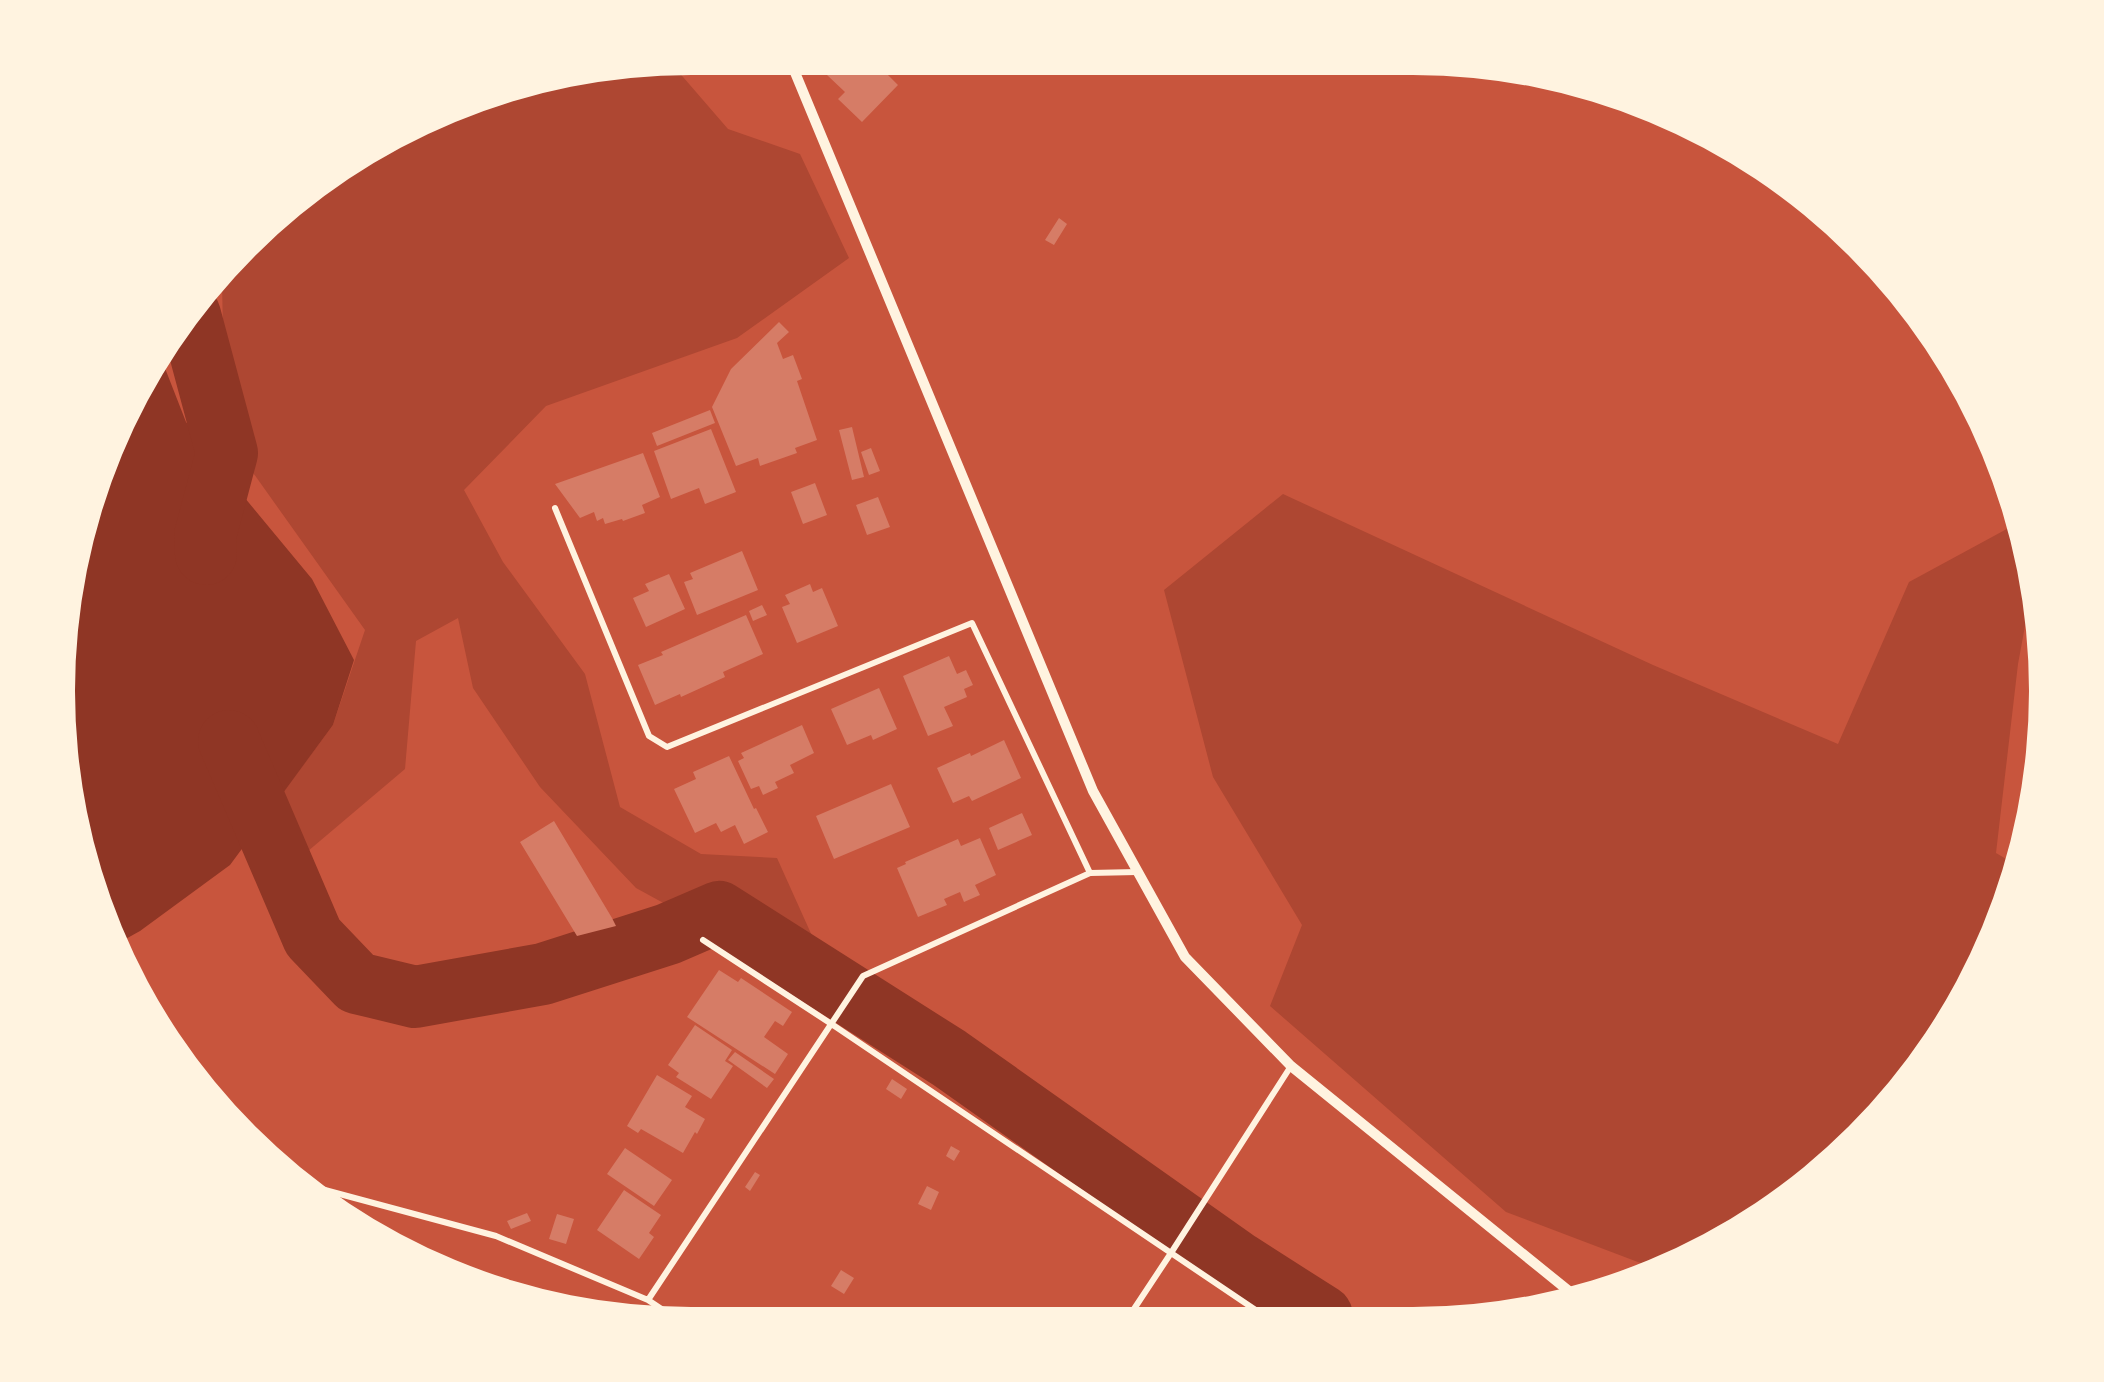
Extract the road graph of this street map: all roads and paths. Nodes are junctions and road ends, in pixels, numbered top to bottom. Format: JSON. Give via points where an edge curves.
{"nodes":[{"id":1,"x":797,"y":75,"type":"edge"},
{"id":2,"x":555,"y":508,"type":"dead end"},
{"id":3,"x":1137,"y":872,"type":"junction"},
{"id":4,"x":1090,"y":873,"type":"junction"},
{"id":5,"x":703,"y":940,"type":"dead end"},
{"id":6,"x":833,"y":1025,"type":"junction"},
{"id":7,"x":1291,"y":1066,"type":"junction"},
{"id":8,"x":334,"y":1192,"type":"edge"},
{"id":9,"x":1172,"y":1253,"type":"junction"},
{"id":10,"x":1565,"y":1288,"type":"edge"},
{"id":11,"x":648,"y":1300,"type":"junction"},
{"id":12,"x":657,"y":1306,"type":"edge"},
{"id":13,"x":1135,"y":1307,"type":"edge"},
{"id":14,"x":1251,"y":1307,"type":"edge"}],
"edges":[{"from":1,"to":3,"type":"street","via":[[1093,791]]},
{"from":2,"to":4,"type":"street","via":[[648,736],[667,747],[972,623]]},
{"from":3,"to":4,"type":"street"},
{"from":3,"to":7,"type":"street","via":[[1185,957]]},
{"from":4,"to":6,"type":"street","via":[[863,976]]},
{"from":5,"to":6,"type":"street"},
{"from":6,"to":9,"type":"street"},
{"from":6,"to":11,"type":"street"},
{"from":7,"to":9,"type":"street"},
{"from":7,"to":10,"type":"street"},
{"from":8,"to":11,"type":"street","via":[[496,1236]]},
{"from":9,"to":13,"type":"street"},
{"from":9,"to":14,"type":"street"},
{"from":11,"to":12,"type":"street"}]}
